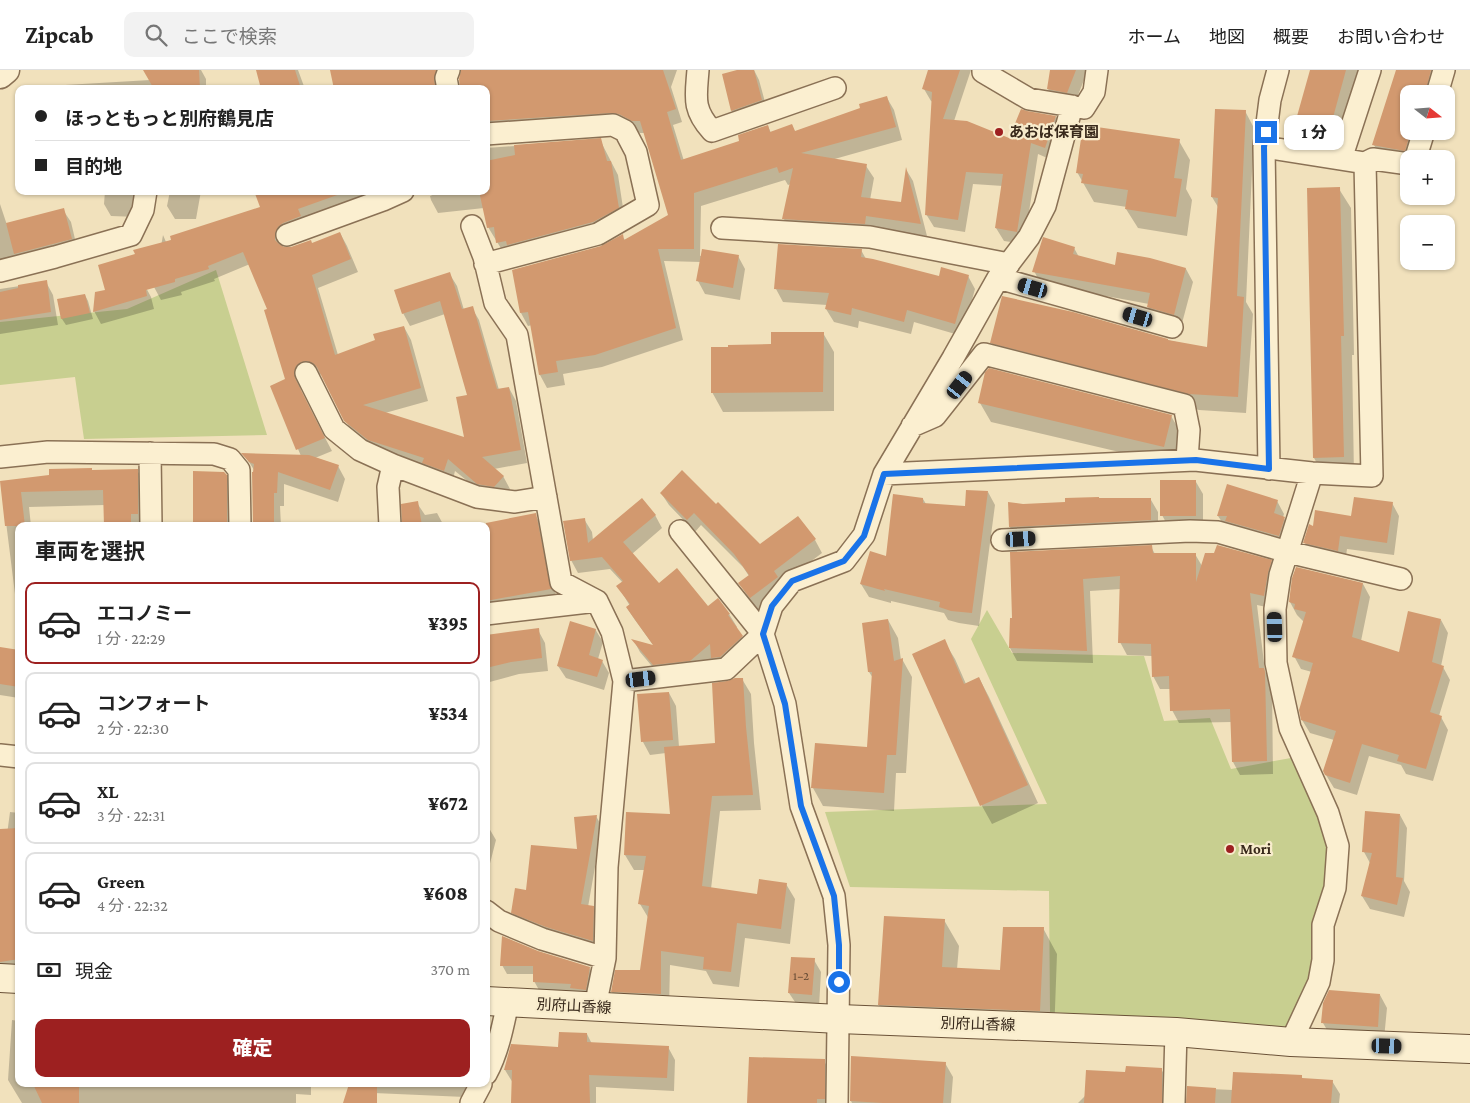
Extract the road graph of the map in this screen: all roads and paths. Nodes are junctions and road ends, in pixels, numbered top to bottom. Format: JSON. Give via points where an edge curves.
{"nodes":[{"id":1,"x":6,"y":70,"type":"edge"},
{"id":2,"x":449,"y":70,"type":"edge"},
{"id":3,"x":698,"y":70,"type":"edge"},
{"id":4,"x":983,"y":70,"type":"edge"},
{"id":5,"x":1097,"y":70,"type":"edge"},
{"id":6,"x":1278,"y":70,"type":"edge"},
{"id":7,"x":1370,"y":70,"type":"edge"},
{"id":8,"x":1444,"y":70,"type":"edge"},
{"id":9,"x":0,"y":75,"type":"edge"},
{"id":10,"x":447,"y":85,"type":"edge"},
{"id":11,"x":1440,"y":85,"type":"edge"},
{"id":12,"x":835,"y":88,"type":"dead end"},
{"id":13,"x":1072,"y":106,"type":"junction"},
{"id":14,"x":490,"y":134,"type":"edge"},
{"id":15,"x":1264,"y":147,"type":"junction"},
{"id":16,"x":1341,"y":159,"type":"junction"},
{"id":17,"x":1365,"y":163,"type":"junction"},
{"id":18,"x":1400,"y":163,"type":"edge"},
{"id":19,"x":145,"y":195,"type":"edge"},
{"id":20,"x":394,"y":195,"type":"edge"},
{"id":21,"x":472,"y":226,"type":"dead end"},
{"id":22,"x":722,"y":228,"type":"dead end"},
{"id":23,"x":287,"y":235,"type":"dead end"},
{"id":24,"x":485,"y":264,"type":"junction"},
{"id":25,"x":0,"y":271,"type":"edge"},
{"id":26,"x":1004,"y":271,"type":"junction"},
{"id":27,"x":1172,"y":327,"type":"dead end"},
{"id":28,"x":306,"y":373,"type":"dead end"},
{"id":29,"x":912,"y":426,"type":"junction"},
{"id":30,"x":150,"y":453,"type":"junction"},
{"id":31,"x":0,"y":456,"type":"edge"},
{"id":32,"x":1187,"y":460,"type":"junction"},
{"id":33,"x":393,"y":465,"type":"junction"},
{"id":34,"x":1269,"y":469,"type":"junction"},
{"id":35,"x":884,"y":474,"type":"junction"},
{"id":36,"x":1312,"y":474,"type":"junction"},
{"id":37,"x":546,"y":498,"type":"junction"},
{"id":38,"x":151,"y":522,"type":"edge"},
{"id":39,"x":240,"y":522,"type":"edge"},
{"id":40,"x":390,"y":522,"type":"edge"},
{"id":41,"x":680,"y":531,"type":"dead end"},
{"id":42,"x":1002,"y":540,"type":"dead end"},
{"id":43,"x":1288,"y":552,"type":"junction"},
{"id":44,"x":1400,"y":579,"type":"dead end"},
{"id":45,"x":597,"y":601,"type":"junction"},
{"id":46,"x":490,"y":614,"type":"edge"},
{"id":47,"x":763,"y":634,"type":"junction"},
{"id":48,"x":624,"y":682,"type":"junction"},
{"id":49,"x":0,"y":755,"type":"edge"},
{"id":50,"x":15,"y":757,"type":"edge"},
{"id":51,"x":490,"y":914,"type":"edge"},
{"id":52,"x":605,"y":958,"type":"junction"},
{"id":53,"x":0,"y":978,"type":"edge"},
{"id":54,"x":15,"y":979,"type":"edge"},
{"id":55,"x":497,"y":1002,"type":"edge"},
{"id":56,"x":595,"y":1007,"type":"junction"},
{"id":57,"x":839,"y":1019,"type":"junction"},
{"id":58,"x":1176,"y":1032,"type":"junction"},
{"id":59,"x":1292,"y":1042,"type":"junction"},
{"id":60,"x":1470,"y":1049,"type":"edge"},
{"id":61,"x":490,"y":1066,"type":"edge"},
{"id":62,"x":479,"y":1087,"type":"edge"},
{"id":63,"x":470,"y":1103,"type":"edge"},
{"id":64,"x":838,"y":1103,"type":"edge"},
{"id":65,"x":1174,"y":1103,"type":"edge"}],
"edges":[{"from":1,"to":9,"type":"street"},
{"from":2,"to":10,"type":"street"},
{"from":3,"to":12,"type":"street","via":[[696,99],[702,120],[712,131]]},
{"from":4,"to":13,"type":"street","via":[[1029,99]]},
{"from":5,"to":13,"type":"street","via":[[1094,92],[1084,108]]},
{"from":6,"to":15,"type":"street","via":[[1270,100]]},
{"from":7,"to":16,"type":"street"},
{"from":8,"to":11,"type":"street"},
{"from":13,"to":26,"type":"street","via":[[1045,206],[1029,237]]},
{"from":14,"to":24,"type":"street","via":[[613,125],[625,131],[636,152],[648,205],[598,234]]},
{"from":15,"to":16,"type":"street"},
{"from":15,"to":34,"type":"street"},
{"from":16,"to":17,"type":"street"},
{"from":17,"to":18,"type":"street","via":[[1374,159]]},
{"from":17,"to":36,"type":"street","via":[[1372,476]]},
{"from":19,"to":25,"type":"street","via":[[143,210],[130,235]]},
{"from":20,"to":23,"type":"street"},
{"from":21,"to":24,"type":"street"},
{"from":22,"to":26,"type":"street","via":[[870,237]]},
{"from":24,"to":37,"type":"street","via":[[495,302],[517,336]]},
{"from":26,"to":27,"type":"street"},
{"from":26,"to":29,"type":"street"},
{"from":28,"to":33,"type":"street","via":[[334,429],[360,450]]},
{"from":29,"to":32,"type":"street","via":[[935,416],[984,354],[1184,406],[1189,430]]},
{"from":29,"to":35,"type":"street"},
{"from":30,"to":31,"type":"street","via":[[48,452]]},
{"from":30,"to":38,"type":"street"},
{"from":30,"to":39,"type":"street","via":[[214,454],[230,459],[240,470]]},
{"from":32,"to":34,"type":"street"},
{"from":32,"to":35,"type":"street"},
{"from":33,"to":37,"type":"street","via":[[477,497],[515,502]]},
{"from":33,"to":40,"type":"street","via":[[388,487]]},
{"from":34,"to":36,"type":"street"},
{"from":35,"to":47,"type":"street","via":[[864,536],[844,561],[792,581],[772,606]]},
{"from":36,"to":43,"type":"street"},
{"from":37,"to":45,"type":"street","via":[[561,582]]},
{"from":41,"to":47,"type":"street"},
{"from":42,"to":43,"type":"street","via":[[1218,532]]},
{"from":43,"to":44,"type":"street"},
{"from":43,"to":59,"type":"street","via":[[1280,575],[1275,609],[1276,663],[1290,728],[1328,813],[1338,846],[1335,888],[1323,925],[1319,982]]},
{"from":45,"to":46,"type":"street"},
{"from":45,"to":48,"type":"street","via":[[612,632]]},
{"from":47,"to":48,"type":"street","via":[[726,669]]},
{"from":47,"to":57,"type":"street","via":[[785,704],[801,806],[834,896],[839,945]]},
{"from":48,"to":52,"type":"street","via":[[607,867]]},
{"from":49,"to":50,"type":"street"},
{"from":51,"to":52,"type":"street","via":[[499,922]]},
{"from":52,"to":56,"type":"street"},
{"from":53,"to":54,"type":"main road"},
{"from":55,"to":56,"type":"main road","name":"別府山香線"},
{"from":55,"to":61,"type":"street","via":[[503,1028]]},
{"from":56,"to":57,"type":"main road","name":"別府山香線"},
{"from":57,"to":58,"type":"main road","name":"別府山香線"},
{"from":57,"to":64,"type":"street"},
{"from":58,"to":59,"type":"main road","name":"別府山香線"},
{"from":58,"to":65,"type":"street"},
{"from":59,"to":60,"type":"main road","name":"別府山香線"},
{"from":62,"to":63,"type":"street"}]}
